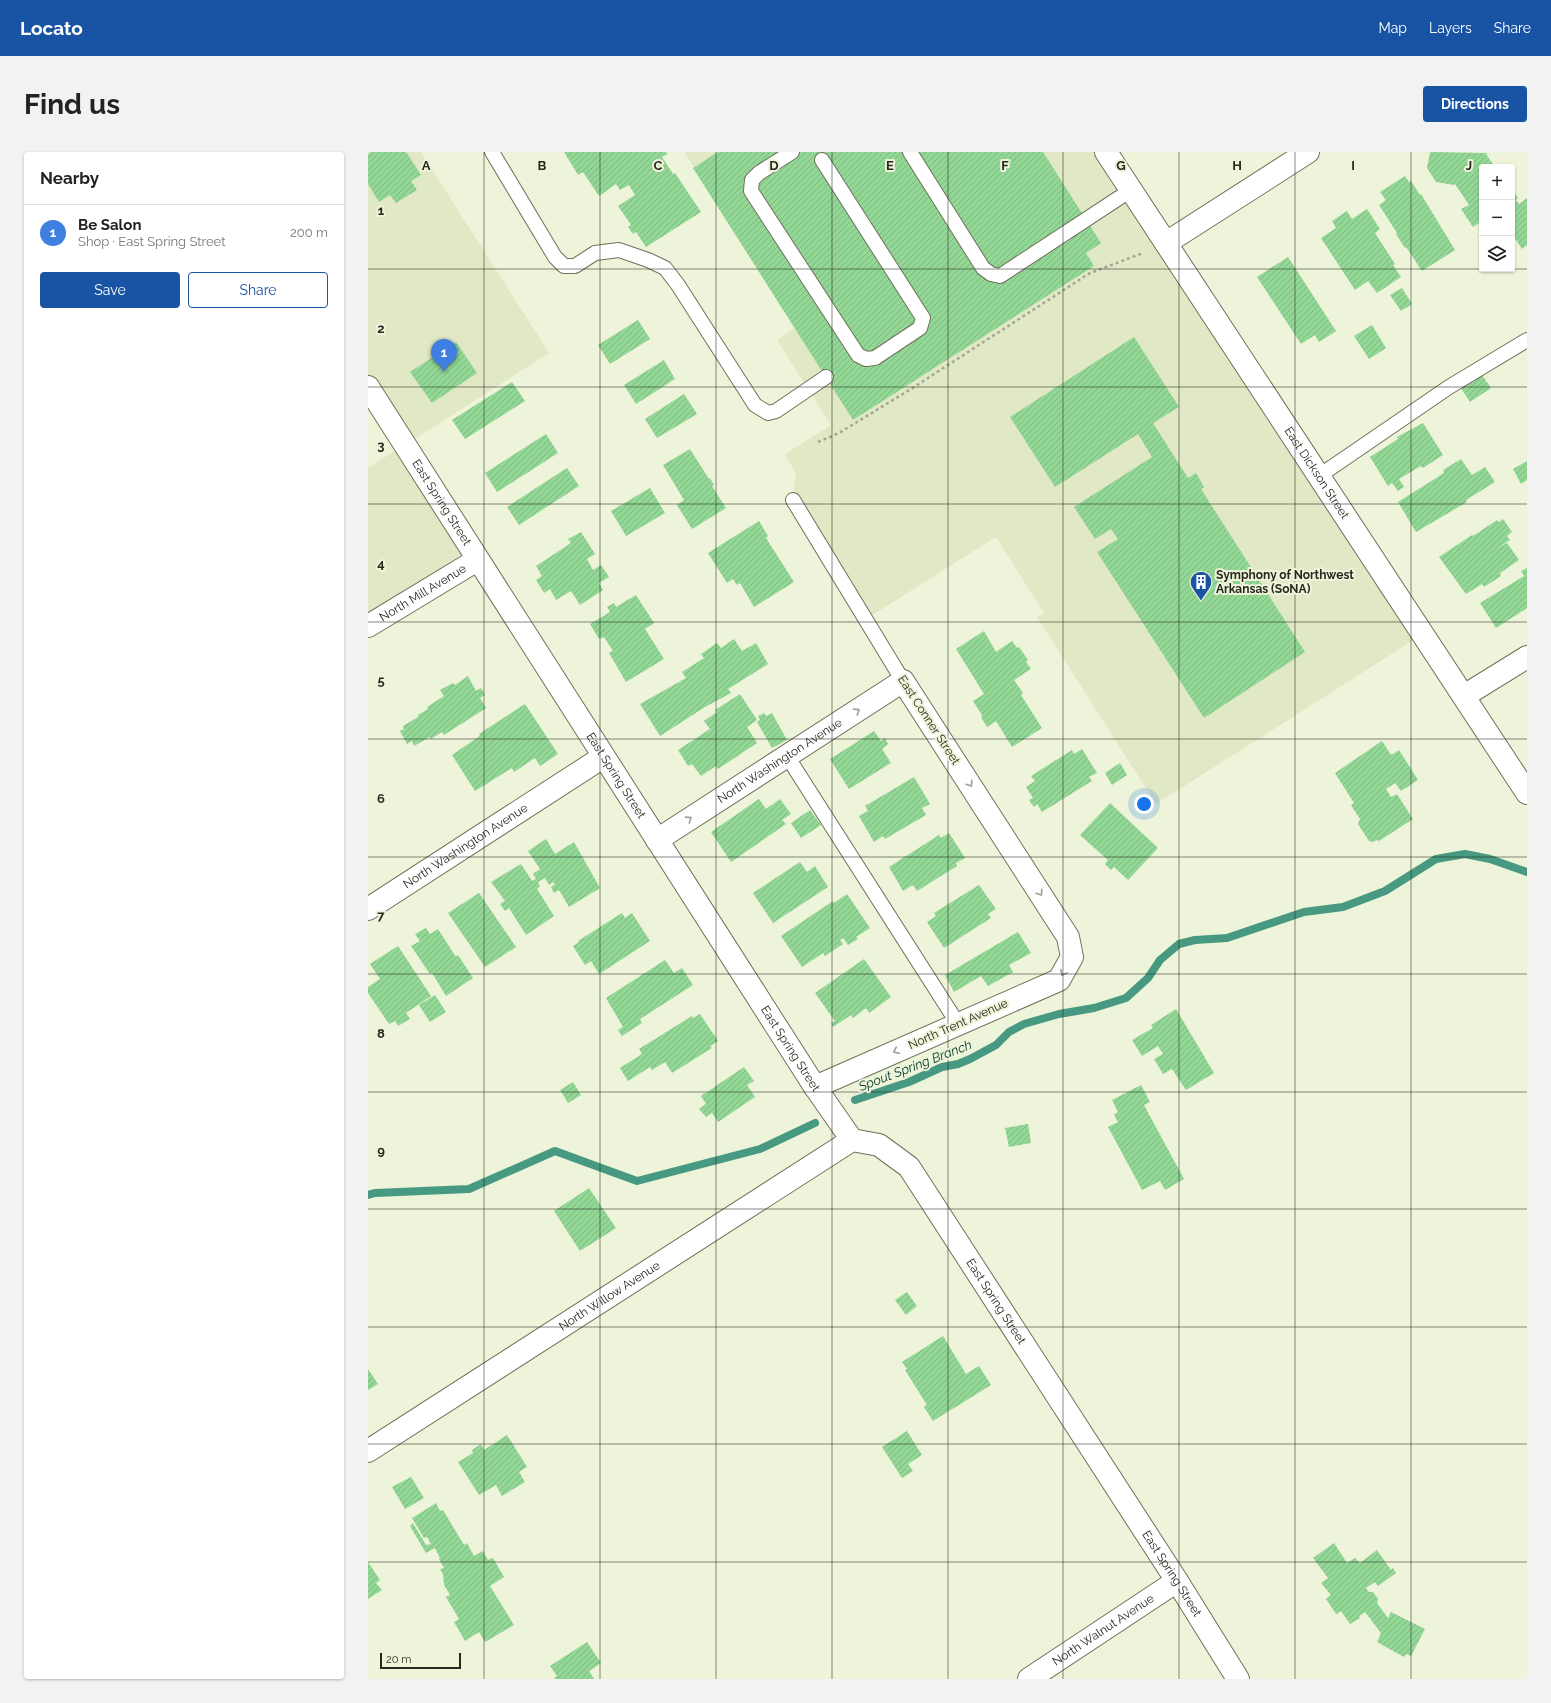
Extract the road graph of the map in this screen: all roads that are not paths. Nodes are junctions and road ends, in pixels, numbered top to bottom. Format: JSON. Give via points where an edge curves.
{"nodes":[{"id":1,"x":492,"y":152,"type":"edge"},
{"id":2,"x":792,"y":152,"type":"edge"},
{"id":3,"x":910,"y":152,"type":"edge"},
{"id":4,"x":1106,"y":152,"type":"edge"},
{"id":5,"x":1308,"y":152,"type":"edge"},
{"id":6,"x":822,"y":160,"type":"dead end"},
{"id":7,"x":1131,"y":190,"type":"junction"},
{"id":8,"x":1166,"y":243,"type":"junction"},
{"id":9,"x":1527,"y":340,"type":"edge"},
{"id":10,"x":826,"y":377,"type":"dead end"},
{"id":11,"x":368,"y":387,"type":"edge"},
{"id":12,"x":1319,"y":476,"type":"junction"},
{"id":13,"x":793,"y":500,"type":"dead end"},
{"id":14,"x":478,"y":560,"type":"junction"},
{"id":15,"x":368,"y":626,"type":"edge"},
{"id":16,"x":1527,"y":656,"type":"edge"},
{"id":17,"x":903,"y":681,"type":"junction"},
{"id":18,"x":1464,"y":696,"type":"junction"},
{"id":19,"x":787,"y":756,"type":"junction"},
{"id":20,"x":603,"y":757,"type":"junction"},
{"id":21,"x":1527,"y":794,"type":"edge"},
{"id":22,"x":656,"y":840,"type":"junction"},
{"id":23,"x":368,"y":909,"type":"edge"},
{"id":24,"x":1068,"y":937,"type":"joint"},
{"id":25,"x":958,"y":1024,"type":"junction"},
{"id":26,"x":815,"y":1087,"type":"junction"},
{"id":27,"x":852,"y":1140,"type":"junction"},
{"id":28,"x":368,"y":1451,"type":"edge"},
{"id":29,"x":1178,"y":1581,"type":"junction"},
{"id":30,"x":1028,"y":1679,"type":"edge"},
{"id":31,"x":1238,"y":1679,"type":"edge"}],
"edges":[{"from":1,"to":10,"type":"lane","via":[[555,257],[564,266],[575,266],[595,253],[619,250],[665,268],[755,405],[768,413],[776,411]]},
{"from":2,"to":6,"type":"lane","via":[[752,180],[751,191],[858,355],[875,358],[920,328],[923,318]]},
{"from":3,"to":7,"type":"lane","via":[[983,268],[991,274],[1000,276]]},
{"from":4,"to":7,"type":"street","name":"East Dickson Street"},
{"from":5,"to":8,"type":"street"},
{"from":7,"to":8,"type":"street","name":"East Dickson Street"},
{"from":8,"to":12,"type":"street","name":"East Dickson Street"},
{"from":9,"to":12,"type":"lane","via":[[1449,387]]},
{"from":11,"to":14,"type":"street","name":"East Spring Street"},
{"from":12,"to":18,"type":"street","name":"East Dickson Street"},
{"from":13,"to":17,"type":"lane","name":"East Conner Street"},
{"from":14,"to":15,"type":"street","name":"North Mill Avenue"},
{"from":14,"to":20,"type":"street","name":"East Spring Street"},
{"from":16,"to":18,"type":"street"},
{"from":19,"to":17,"type":"street","name":"North Washington Avenue","one_way":true},
{"from":17,"to":24,"type":"street","name":"East Conner Street","one_way":true},
{"from":18,"to":21,"type":"street","name":"East Dickson Street"},
{"from":22,"to":19,"type":"street","name":"North Washington Avenue","one_way":true},
{"from":19,"to":25,"type":"lane"},
{"from":20,"to":22,"type":"street","name":"East Spring Street"},
{"from":20,"to":23,"type":"street","name":"North Washington Avenue"},
{"from":22,"to":26,"type":"street","name":"East Spring Street"},
{"from":24,"to":25,"type":"street","name":"North Trent Avenue","one_way":true,"via":[[1072,957],[1059,980]]},
{"from":25,"to":26,"type":"street","name":"North Trent Avenue","one_way":true},
{"from":26,"to":27,"type":"street","name":"East Spring Street"},
{"from":27,"to":28,"type":"street","name":"North Willow Avenue"},
{"from":27,"to":29,"type":"street","name":"East Spring Street","via":[[879,1145],[909,1167]]},
{"from":29,"to":30,"type":"street","name":"North Walnut Avenue"},
{"from":29,"to":31,"type":"street","name":"East Spring Street"}]}
